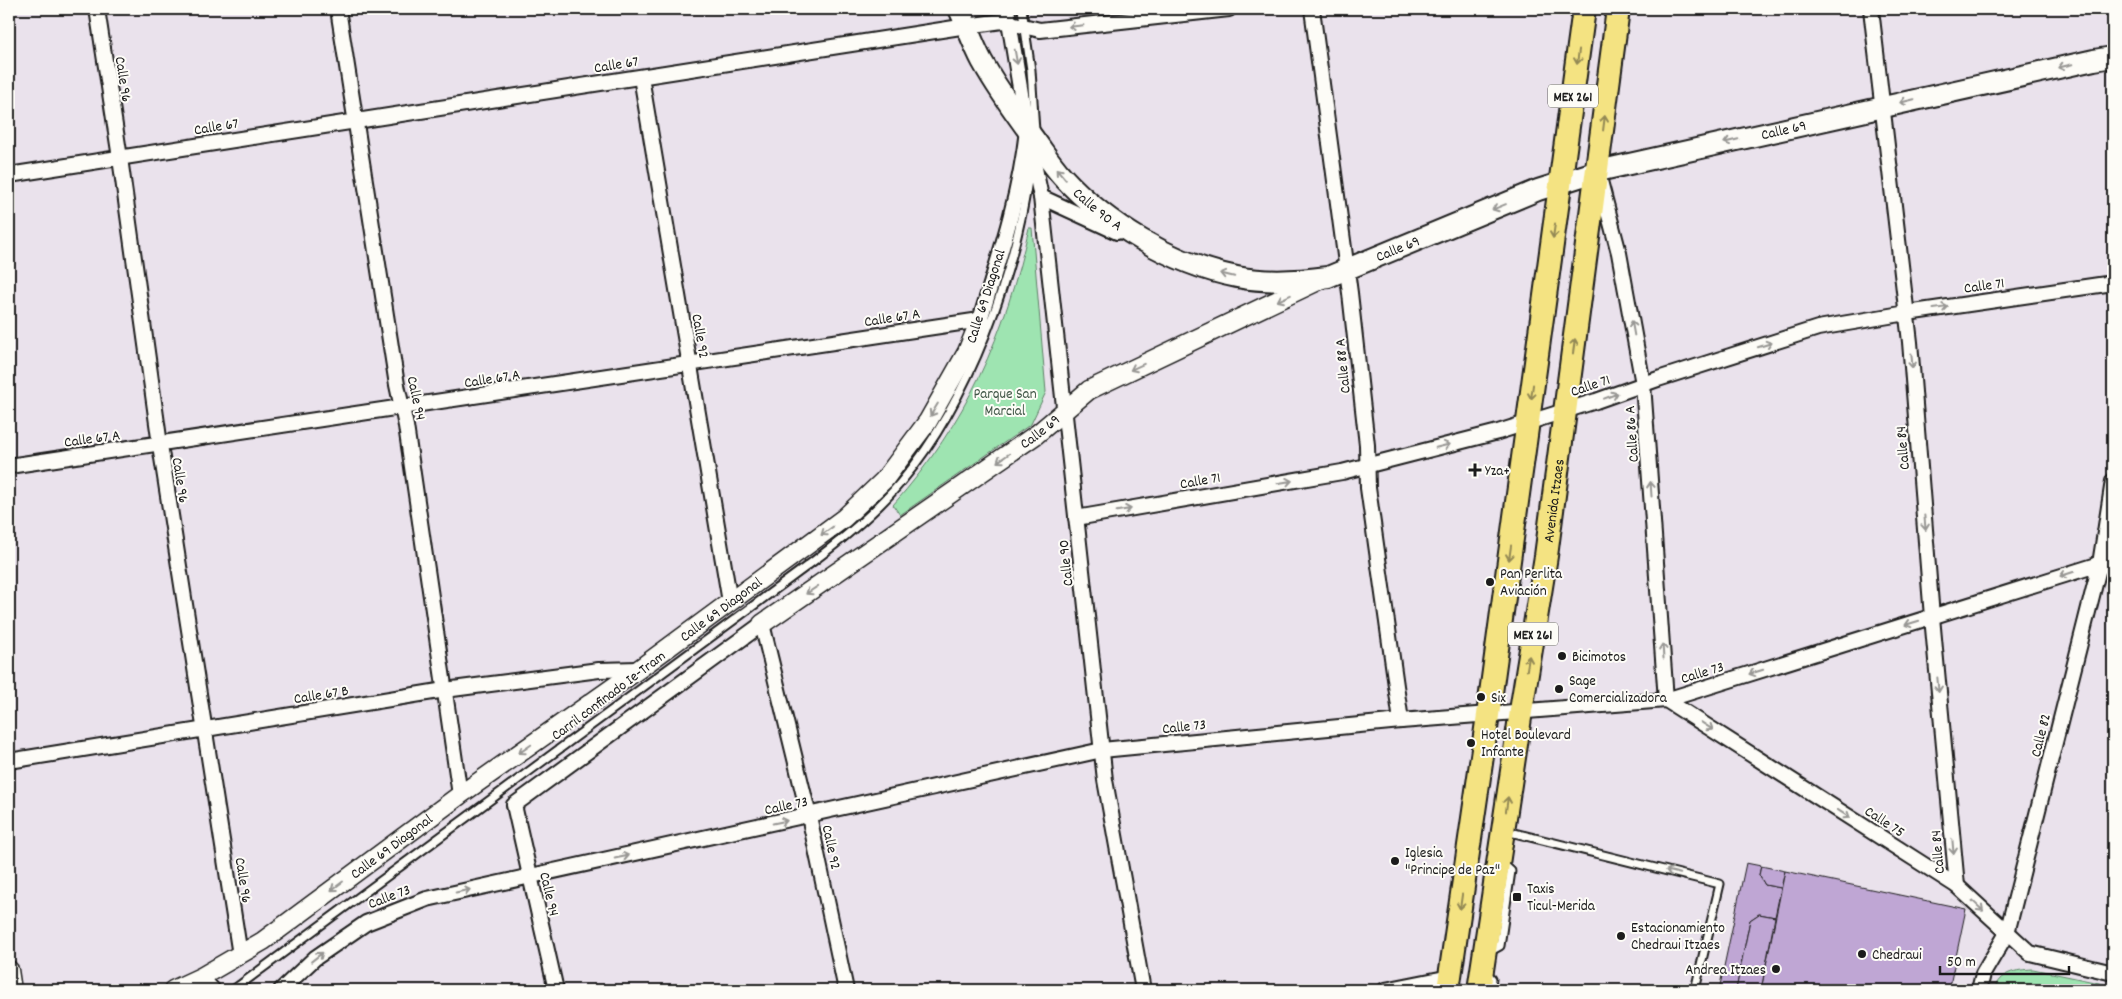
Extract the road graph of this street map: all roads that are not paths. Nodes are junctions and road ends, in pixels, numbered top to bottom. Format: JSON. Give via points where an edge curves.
{"nodes":[{"id":1,"x":97,"y":9,"type":"edge"},
{"id":2,"x":338,"y":9,"type":"edge"},
{"id":3,"x":1022,"y":9,"type":"edge"},
{"id":4,"x":1229,"y":9,"type":"edge"},
{"id":5,"x":1312,"y":9,"type":"edge"},
{"id":6,"x":1584,"y":9,"type":"edge"},
{"id":7,"x":1618,"y":9,"type":"edge"},
{"id":8,"x":1871,"y":9,"type":"edge"},
{"id":9,"x":963,"y":17,"type":"edge"},
{"id":10,"x":1006,"y":18,"type":"edge"},
{"id":11,"x":1025,"y":26,"type":"junction"},
{"id":12,"x":2113,"y":57,"type":"edge"},
{"id":13,"x":641,"y":77,"type":"junction"},
{"id":14,"x":1883,"y":107,"type":"junction"},
{"id":15,"x":355,"y":121,"type":"junction"},
{"id":16,"x":1031,"y":141,"type":"junction"},
{"id":17,"x":120,"y":158,"type":"junction"},
{"id":18,"x":1598,"y":171,"type":"junction"},
{"id":19,"x":9,"y":175,"type":"edge"},
{"id":20,"x":1561,"y":183,"type":"junction"},
{"id":21,"x":1041,"y":197,"type":"junction"},
{"id":22,"x":1168,"y":254,"type":"junction"},
{"id":23,"x":1347,"y":269,"type":"junction"},
{"id":24,"x":1328,"y":277,"type":"junction"},
{"id":25,"x":2113,"y":283,"type":"edge"},
{"id":26,"x":1907,"y":313,"type":"junction"},
{"id":27,"x":980,"y":320,"type":"junction"},
{"id":28,"x":689,"y":364,"type":"junction"},
{"id":29,"x":1643,"y":384,"type":"junction"},
{"id":30,"x":402,"y":408,"type":"junction"},
{"id":31,"x":1565,"y":411,"type":"junction"},
{"id":32,"x":1065,"y":412,"type":"junction"},
{"id":33,"x":1528,"y":423,"type":"junction"},
{"id":34,"x":160,"y":445,"type":"junction"},
{"id":35,"x":1368,"y":465,"type":"junction"},
{"id":36,"x":9,"y":466,"type":"edge"},
{"id":37,"x":2113,"y":481,"type":"edge"},
{"id":38,"x":1076,"y":518,"type":"junction"},
{"id":39,"x":2106,"y":565,"type":"edge"},
{"id":40,"x":730,"y":602,"type":"junction"},
{"id":41,"x":1932,"y":617,"type":"junction"},
{"id":42,"x":762,"y":624,"type":"junction"},
{"id":43,"x":639,"y":669,"type":"junction"},
{"id":44,"x":444,"y":690,"type":"junction"},
{"id":45,"x":1666,"y":700,"type":"junction"},
{"id":46,"x":1520,"y":712,"type":"junction"},
{"id":47,"x":1488,"y":715,"type":"junction"},
{"id":48,"x":1402,"y":721,"type":"junction"},
{"id":49,"x":204,"y":729,"type":"junction"},
{"id":50,"x":1102,"y":750,"type":"junction"},
{"id":51,"x":9,"y":761,"type":"edge"},
{"id":52,"x":460,"y":795,"type":"junction"},
{"id":53,"x":809,"y":816,"type":"junction"},
{"id":54,"x":1503,"y":831,"type":"junction"},
{"id":55,"x":530,"y":877,"type":"junction"},
{"id":56,"x":1957,"y":886,"type":"junction"},
{"id":57,"x":2007,"y":933,"type":"junction"},
{"id":58,"x":240,"y":955,"type":"junction"},
{"id":59,"x":1483,"y":960,"type":"junction"},
{"id":60,"x":9,"y":970,"type":"edge"},
{"id":61,"x":2113,"y":973,"type":"edge"},
{"id":62,"x":207,"y":984,"type":"edge"},
{"id":63,"x":1449,"y":984,"type":"edge"},
{"id":64,"x":12,"y":990,"type":"edge"},
{"id":65,"x":172,"y":990,"type":"edge"},
{"id":66,"x":233,"y":990,"type":"edge"},
{"id":67,"x":281,"y":990,"type":"edge"},
{"id":68,"x":556,"y":990,"type":"edge"},
{"id":69,"x":846,"y":990,"type":"edge"},
{"id":70,"x":1143,"y":990,"type":"edge"},
{"id":71,"x":1386,"y":990,"type":"edge"},
{"id":72,"x":1479,"y":990,"type":"edge"},
{"id":73,"x":1490,"y":990,"type":"edge"},
{"id":74,"x":1695,"y":990,"type":"edge"},
{"id":75,"x":1980,"y":990,"type":"edge"}],
"edges":[{"from":1,"to":17,"type":"street","name":"Calle 96"},
{"from":2,"to":15,"type":"street","name":"Calle 94"},
{"from":3,"to":11,"type":"lane","name":"Carril confinado Ie-Tram"},
{"from":4,"to":11,"type":"street","name":"Calle 67","one_way":true,"via":[[1040,30]]},
{"from":5,"to":23,"type":"street","name":"Calle 88 A"},
{"from":6,"to":20,"type":"main road","number":"MEX 261","one_way":true},
{"from":18,"to":7,"type":"main road","name":"Avenida Itzaes","number":"MEX 261","one_way":true},
{"from":8,"to":14,"type":"street","name":"Calle 84"},
{"from":9,"to":10,"type":"street","name":"Calle 67"},
{"from":9,"to":13,"type":"street","name":"Calle 67"},
{"from":9,"to":16,"type":"main road","name":"Calle 90 A","via":[[986,66]]},
{"from":10,"to":11,"type":"street","name":"Calle 67"},
{"from":10,"to":16,"type":"street","one_way":true},
{"from":11,"to":16,"type":"lane","name":"Carril confinado Ie-Tram","via":[[1033,93]]},
{"from":12,"to":14,"type":"main road","name":"Calle 69","one_way":true},
{"from":13,"to":15,"type":"street","name":"Calle 67"},
{"from":13,"to":28,"type":"street","name":"Calle 92"},
{"from":14,"to":18,"type":"main road","name":"Calle 69","one_way":true},
{"from":14,"to":26,"type":"street","name":"Calle 84"},
{"from":15,"to":17,"type":"street","name":"Calle 67"},
{"from":15,"to":30,"type":"street","name":"Calle 94"},
{"from":16,"to":21,"type":"street","name":"Calle 90"},
{"from":22,"to":16,"type":"main road","name":"Calle 90 A","one_way":true,"via":[[1121,226],[1074,188]]},
{"from":16,"to":27,"type":"street","name":"Calle 69 Diagonal"},
{"from":16,"to":66,"type":"lane","name":"Carril confinado Ie-Tram","via":[[1028,187],[995,311],[950,412],[911,470],[885,499],[811,564]]},
{"from":17,"to":19,"type":"street","name":"Calle 67"},
{"from":17,"to":34,"type":"street","name":"Calle 96"},
{"from":18,"to":20,"type":"main road","name":"Calle 69"},
{"from":29,"to":18,"type":"street","name":"Calle 86 A","one_way":true,"via":[[1619,253]]},
{"from":31,"to":18,"type":"main road","name":"Avenida Itzaes","number":"MEX 261","one_way":true},
{"from":20,"to":23,"type":"main road","name":"Calle 69","one_way":true},
{"from":20,"to":33,"type":"main road","number":"MEX 261","one_way":true},
{"from":21,"to":22,"type":"street"},
{"from":21,"to":32,"type":"street","name":"Calle 90"},
{"from":24,"to":22,"type":"main road","name":"Calle 90 A","one_way":true,"via":[[1289,281],[1238,278],[1194,266]]},
{"from":23,"to":24,"type":"main road","name":"Calle 69"},
{"from":23,"to":35,"type":"street","name":"Calle 88 A"},
{"from":24,"to":32,"type":"street","name":"Calle 69","one_way":true,"via":[[1089,390]]},
{"from":26,"to":25,"type":"street","name":"Calle 71","one_way":true},
{"from":29,"to":26,"type":"street","name":"Calle 71","one_way":true,"via":[[1818,328]]},
{"from":26,"to":41,"type":"street","name":"Calle 84","one_way":true},
{"from":27,"to":28,"type":"street","name":"Calle 67 A"},
{"from":27,"to":40,"type":"street","name":"Calle 69 Diagonal","one_way":true,"via":[[967,352],[928,421],[884,480],[844,518]]},
{"from":28,"to":30,"type":"street","name":"Calle 67 A"},
{"from":28,"to":40,"type":"street","name":"Calle 92"},
{"from":31,"to":29,"type":"street","name":"Calle 71","one_way":true},
{"from":45,"to":29,"type":"street","name":"Calle 86 A","one_way":true},
{"from":30,"to":34,"type":"street","name":"Calle 67 A"},
{"from":30,"to":44,"type":"street","name":"Calle 94"},
{"from":31,"to":33,"type":"street","name":"Calle 71"},
{"from":46,"to":31,"type":"main road","name":"Avenida Itzaes","number":"MEX 261","one_way":true,"via":[[1546,556]]},
{"from":32,"to":38,"type":"street","name":"Calle 90"},
{"from":32,"to":42,"type":"street","name":"Calle 69","one_way":true},
{"from":35,"to":33,"type":"street","name":"Calle 71","one_way":true},
{"from":33,"to":47,"type":"main road","number":"MEX 261","one_way":true},
{"from":34,"to":36,"type":"street","name":"Calle 67 A"},
{"from":34,"to":49,"type":"street","name":"Calle 96"},
{"from":38,"to":35,"type":"street","name":"Calle 71","one_way":true},
{"from":35,"to":48,"type":"street","name":"Calle 88 A","via":[[1368,488]]},
{"from":37,"to":39,"type":"street","name":"Calle 82"},
{"from":38,"to":50,"type":"street","name":"Calle 90"},
{"from":39,"to":41,"type":"street","name":"Calle 73","one_way":true},
{"from":39,"to":57,"type":"street","name":"Calle 82"},
{"from":40,"to":43,"type":"street","name":"Calle 69 Diagonal"},
{"from":41,"to":45,"type":"street","name":"Calle 73","one_way":true},
{"from":41,"to":56,"type":"street","name":"Calle 84","one_way":true},
{"from":42,"to":53,"type":"street","name":"Calle 92"},
{"from":42,"to":55,"type":"street","name":"Calle 94","via":[[514,805]]},
{"from":43,"to":44,"type":"street","name":"Calle 67 B","via":[[599,670]]},
{"from":43,"to":52,"type":"street","name":"Calle 69 Diagonal","one_way":true},
{"from":44,"to":49,"type":"street","name":"Calle 67 B"},
{"from":44,"to":52,"type":"street","name":"Calle 94"},
{"from":45,"to":46,"type":"street","name":"Calle 73"},
{"from":45,"to":56,"type":"street","name":"Calle 75","one_way":true},
{"from":46,"to":47,"type":"street","name":"Calle 73"},
{"from":54,"to":46,"type":"main road","name":"Avenida Itzaes","number":"MEX 261","one_way":true},
{"from":47,"to":48,"type":"street","name":"Calle 73"},
{"from":47,"to":63,"type":"main road","number":"MEX 261","one_way":true},
{"from":48,"to":50,"type":"street","name":"Calle 73"},
{"from":49,"to":51,"type":"street","name":"Calle 67 B"},
{"from":49,"to":58,"type":"street","name":"Calle 96"},
{"from":50,"to":53,"type":"street","name":"Calle 73"},
{"from":50,"to":70,"type":"street","name":"Calle 90"},
{"from":52,"to":58,"type":"street","name":"Calle 69 Diagonal","one_way":true,"via":[[264,941]]},
{"from":55,"to":53,"type":"street","name":"Calle 73","one_way":true},
{"from":53,"to":69,"type":"street","name":"Calle 92"},
{"from":54,"to":59,"type":"main road","name":"Avenida Itzaes","number":"MEX 261"},
{"from":74,"to":54,"type":"lane","one_way":true,"via":[[1720,884]]},
{"from":67,"to":55,"type":"street","name":"Calle 73","one_way":true,"via":[[315,958],[366,923],[427,899]]},
{"from":55,"to":68,"type":"street","name":"Calle 94"},
{"from":56,"to":57,"type":"street","name":"Calle 75","one_way":true},
{"from":57,"to":61,"type":"street","name":"Calle 75","via":[[2030,953]]},
{"from":57,"to":75,"type":"street","name":"Calle 82","via":[[1983,974]]},
{"from":58,"to":62,"type":"street","name":"Calle 69 Diagonal"},
{"from":59,"to":72,"type":"main road","name":"Avenida Itzaes","number":"MEX 261"},
{"from":59,"to":73,"type":"lane","via":[[1492,979]]},
{"from":60,"to":64,"type":"street"},
{"from":62,"to":65,"type":"street","name":"Calle 69 Diagonal"},
{"from":63,"to":71,"type":"street"}]}
